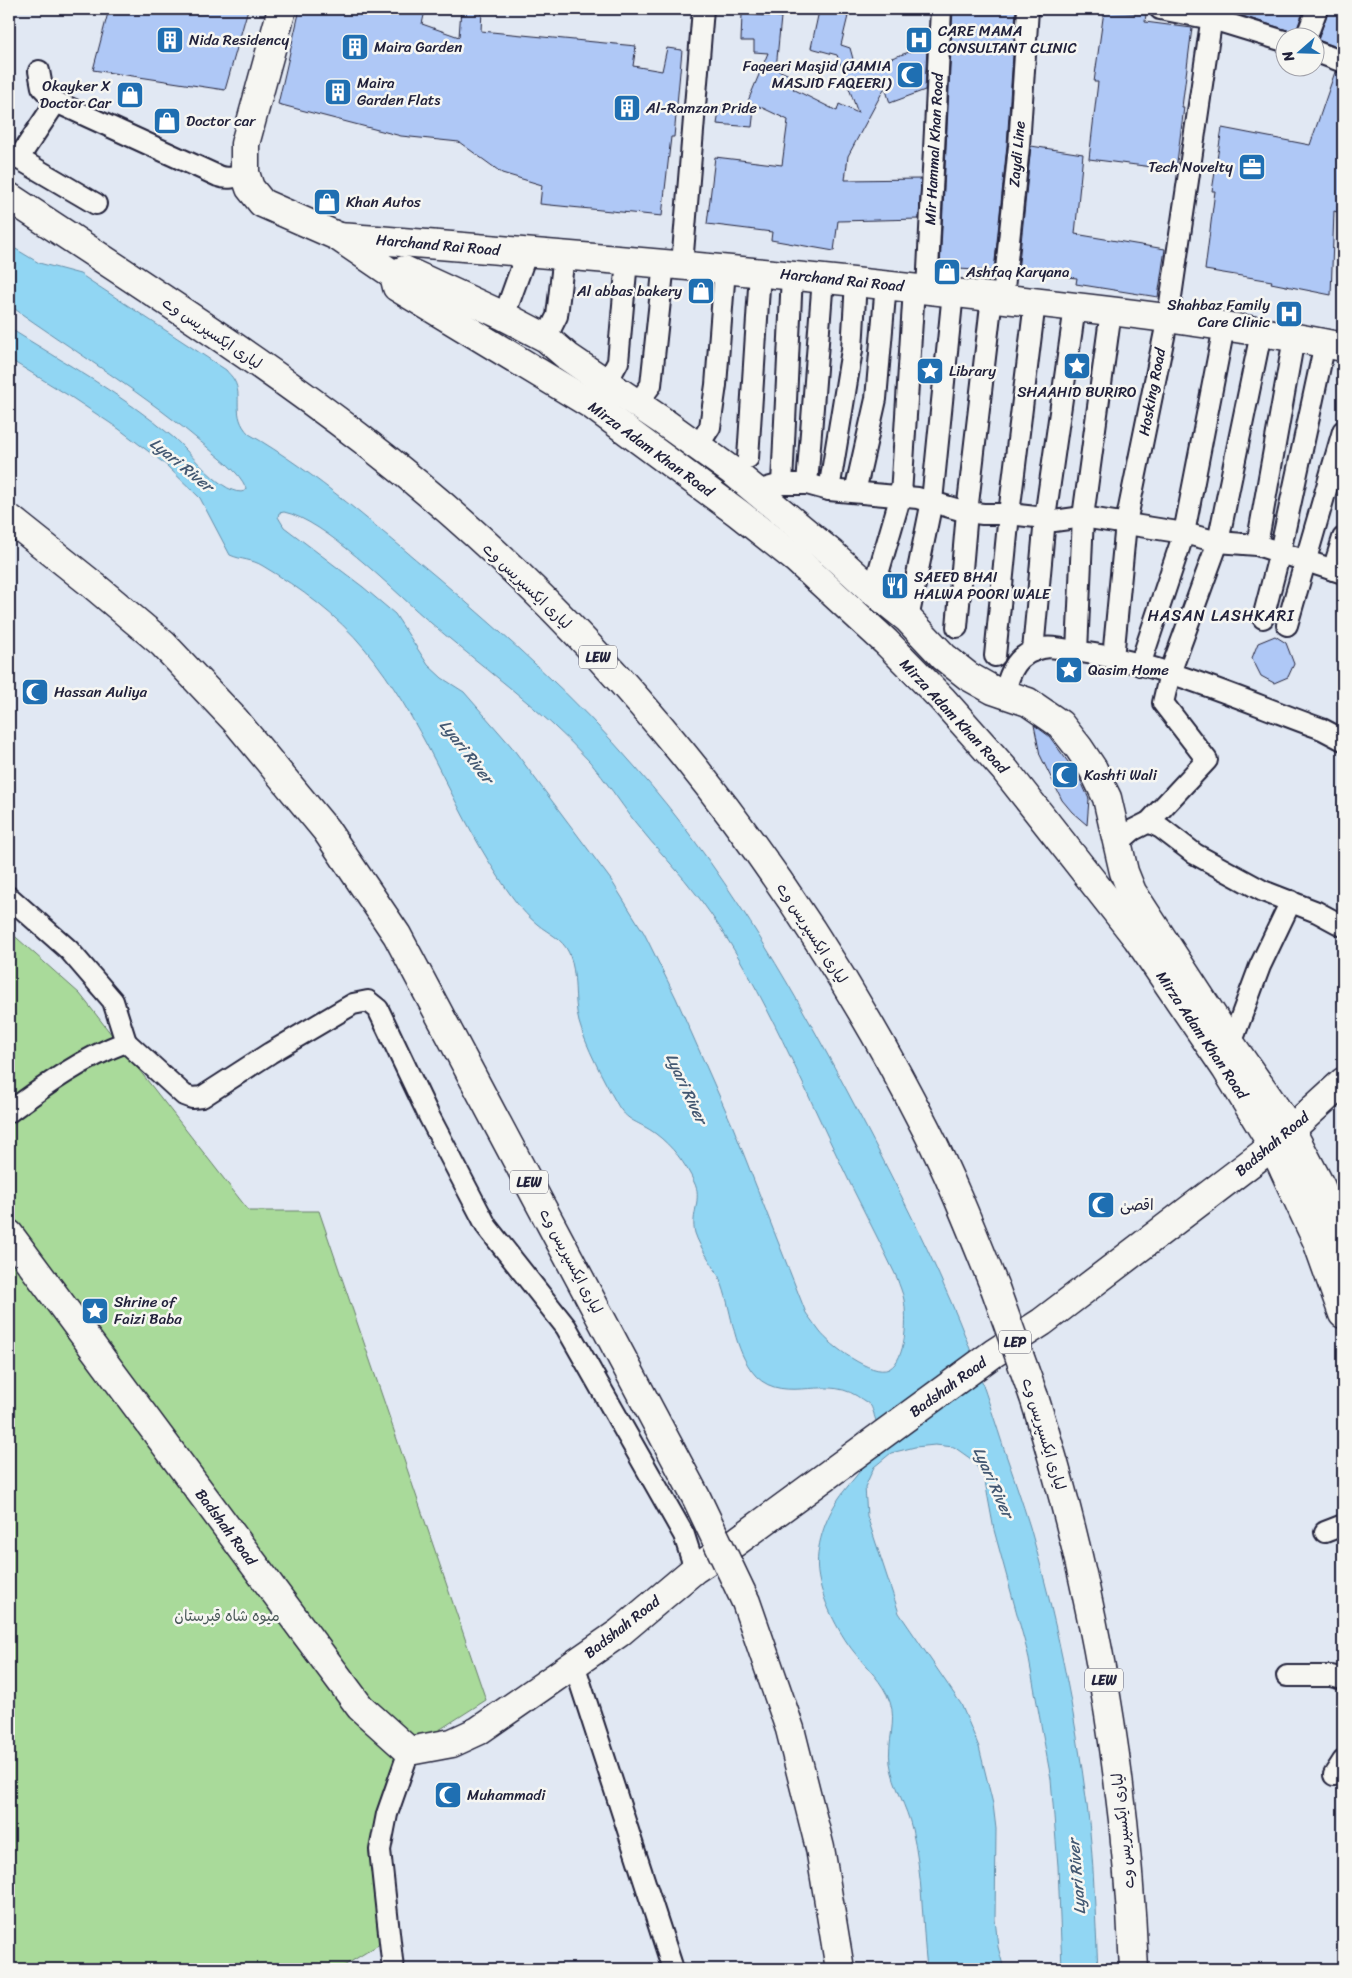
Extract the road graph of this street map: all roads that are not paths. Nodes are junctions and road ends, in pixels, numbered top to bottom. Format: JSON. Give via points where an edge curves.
{"nodes":[{"id":1,"x":282,"y":9,"type":"edge"},
{"id":2,"x":703,"y":9,"type":"edge"},
{"id":3,"x":941,"y":9,"type":"edge"},
{"id":4,"x":1028,"y":9,"type":"edge"},
{"id":5,"x":1160,"y":9,"type":"edge"},
{"id":6,"x":1317,"y":9,"type":"edge"},
{"id":7,"x":1212,"y":14,"type":"edge"},
{"id":8,"x":1310,"y":28,"type":"edge"},
{"id":9,"x":1274,"y":37,"type":"edge"},
{"id":10,"x":1324,"y":55,"type":"edge"},
{"id":11,"x":1343,"y":62,"type":"edge"},
{"id":12,"x":39,"y":71,"type":"dead end"},
{"id":13,"x":56,"y":102,"type":"junction"},
{"id":14,"x":14,"y":156,"type":"edge"},
{"id":15,"x":245,"y":173,"type":"junction"},
{"id":16,"x":9,"y":198,"type":"edge"},
{"id":17,"x":96,"y":204,"type":"dead end"},
{"id":18,"x":337,"y":236,"type":"junction"},
{"id":19,"x":527,"y":252,"type":"junction"},
{"id":20,"x":564,"y":255,"type":"junction"},
{"id":21,"x":627,"y":260,"type":"junction"},
{"id":22,"x":673,"y":264,"type":"junction"},
{"id":23,"x":725,"y":269,"type":"junction"},
{"id":24,"x":760,"y":272,"type":"junction"},
{"id":25,"x":394,"y":275,"type":"junction"},
{"id":26,"x":792,"y":275,"type":"junction"},
{"id":27,"x":823,"y":278,"type":"junction"},
{"id":28,"x":856,"y":281,"type":"junction"},
{"id":29,"x":886,"y":284,"type":"junction"},
{"id":30,"x":931,"y":290,"type":"junction"},
{"id":31,"x":998,"y":298,"type":"junction"},
{"id":32,"x":1035,"y":302,"type":"junction"},
{"id":33,"x":1074,"y":307,"type":"junction"},
{"id":34,"x":1111,"y":311,"type":"junction"},
{"id":35,"x":504,"y":316,"type":"junction"},
{"id":36,"x":1168,"y":317,"type":"junction"},
{"id":37,"x":1224,"y":327,"type":"junction"},
{"id":38,"x":1261,"y":333,"type":"junction"},
{"id":39,"x":546,"y":338,"type":"junction"},
{"id":40,"x":1294,"y":338,"type":"junction"},
{"id":41,"x":1334,"y":345,"type":"edge"},
{"id":42,"x":607,"y":382,"type":"junction"},
{"id":43,"x":637,"y":404,"type":"junction"},
{"id":44,"x":1343,"y":431,"type":"edge"},
{"id":45,"x":698,"y":446,"type":"junction"},
{"id":46,"x":748,"y":458,"type":"dead end"},
{"id":47,"x":782,"y":484,"type":"junction"},
{"id":48,"x":807,"y":484,"type":"junction"},
{"id":49,"x":829,"y":490,"type":"junction"},
{"id":50,"x":756,"y":491,"type":"junction"},
{"id":51,"x":855,"y":492,"type":"junction"},
{"id":52,"x":901,"y":496,"type":"junction"},
{"id":53,"x":932,"y":500,"type":"junction"},
{"id":54,"x":968,"y":512,"type":"junction"},
{"id":55,"x":1009,"y":514,"type":"junction"},
{"id":56,"x":1082,"y":517,"type":"junction"},
{"id":57,"x":9,"y":518,"type":"edge"},
{"id":58,"x":1045,"y":518,"type":"junction"},
{"id":59,"x":1126,"y":523,"type":"junction"},
{"id":60,"x":1184,"y":533,"type":"junction"},
{"id":61,"x":1343,"y":538,"type":"edge"},
{"id":62,"x":1218,"y":542,"type":"junction"},
{"id":63,"x":1257,"y":545,"type":"junction"},
{"id":64,"x":1280,"y":552,"type":"junction"},
{"id":65,"x":1305,"y":560,"type":"junction"},
{"id":66,"x":1338,"y":571,"type":"edge"},
{"id":67,"x":873,"y":591,"type":"junction"},
{"id":68,"x":1263,"y":618,"type":"dead end"},
{"id":69,"x":908,"y":619,"type":"junction"},
{"id":70,"x":1286,"y":625,"type":"dead end"},
{"id":71,"x":957,"y":627,"type":"dead end"},
{"id":72,"x":1033,"y":651,"type":"junction"},
{"id":73,"x":1077,"y":651,"type":"junction"},
{"id":74,"x":995,"y":656,"type":"dead end"},
{"id":75,"x":1113,"y":658,"type":"junction"},
{"id":76,"x":1140,"y":665,"type":"junction"},
{"id":77,"x":1170,"y":673,"type":"junction"},
{"id":78,"x":1004,"y":694,"type":"junction"},
{"id":79,"x":1343,"y":740,"type":"edge"},
{"id":80,"x":1149,"y":822,"type":"junction"},
{"id":81,"x":1118,"y":843,"type":"junction"},
{"id":82,"x":9,"y":897,"type":"edge"},
{"id":83,"x":1291,"y":901,"type":"junction"},
{"id":84,"x":1343,"y":926,"type":"edge"},
{"id":85,"x":126,"y":1042,"type":"junction"},
{"id":86,"x":1231,"y":1044,"type":"junction"},
{"id":87,"x":1343,"y":1082,"type":"edge"},
{"id":88,"x":9,"y":1112,"type":"edge"},
{"id":89,"x":1282,"y":1138,"type":"junction"},
{"id":90,"x":9,"y":1234,"type":"edge"},
{"id":91,"x":1343,"y":1240,"type":"edge"},
{"id":92,"x":995,"y":1288,"type":"joint"},
{"id":93,"x":1343,"y":1314,"type":"edge"},
{"id":94,"x":1034,"y":1397,"type":"joint"},
{"id":95,"x":1343,"y":1525,"type":"edge"},
{"id":96,"x":1324,"y":1532,"type":"dead end"},
{"id":97,"x":695,"y":1569,"type":"junction"},
{"id":98,"x":574,"y":1664,"type":"junction"},
{"id":99,"x":1287,"y":1676,"type":"dead end"},
{"id":100,"x":1343,"y":1679,"type":"edge"},
{"id":101,"x":410,"y":1751,"type":"junction"},
{"id":102,"x":393,"y":1969,"type":"edge"},
{"id":103,"x":673,"y":1969,"type":"edge"},
{"id":104,"x":840,"y":1969,"type":"edge"},
{"id":105,"x":1134,"y":1969,"type":"edge"}],
"edges":[{"from":1,"to":15,"type":"main road","via":[[245,144]]},
{"from":2,"to":22,"type":"street"},
{"from":3,"to":30,"type":"street","name":"Mir Hammal Khan Road"},
{"from":4,"to":31,"type":"street","name":"Zaydi Line","via":[[1019,146]]},
{"from":5,"to":7,"type":"street"},
{"from":6,"to":8,"type":"street"},
{"from":7,"to":9,"type":"street"},
{"from":7,"to":36,"type":"street","name":"Hosking Road"},
{"from":10,"to":11,"type":"street"},
{"from":12,"to":13,"type":"street","via":[[42,87]]},
{"from":13,"to":14,"type":"street"},
{"from":13,"to":15,"type":"street","via":[[218,176],[226,179]]},
{"from":14,"to":17,"type":"street"},
{"from":15,"to":18,"type":"main road","name":"Mirza Adam Khan Road","via":[[250,188],[262,202]]},
{"from":16,"to":92,"type":"main road","name":"لیاری ایکسپریس وے","number":"LEW","via":[[226,341],[366,442],[504,562],[631,692],[746,834],[843,980],[927,1132]]},
{"from":18,"to":19,"type":"main road","name":"Harchand Rai Road"},
{"from":18,"to":25,"type":"main road","name":"Mirza Adam Khan Road"},
{"from":19,"to":20,"type":"main road","name":"Harchand Rai Road"},
{"from":19,"to":35,"type":"street"},
{"from":20,"to":21,"type":"main road","name":"Harchand Rai Road"},
{"from":20,"to":39,"type":"street","via":[[557,316]]},
{"from":21,"to":22,"type":"main road","name":"Harchand Rai Road"},
{"from":21,"to":42,"type":"street","via":[[618,362]]},
{"from":22,"to":23,"type":"main road","name":"Harchand Rai Road"},
{"from":22,"to":43,"type":"street","via":[[651,385]]},
{"from":23,"to":24,"type":"main road","name":"Harchand Rai Road"},
{"from":23,"to":45,"type":"street","via":[[710,427]]},
{"from":24,"to":26,"type":"main road","name":"Harchand Rai Road"},
{"from":24,"to":46,"type":"street"},
{"from":25,"to":35,"type":"main road","name":"Mirza Adam Khan Road","via":[[404,270]]},
{"from":25,"to":89,"type":"main road","name":"Mirza Adam Khan Road","via":[[397,287],[592,405],[738,513],[796,559],[886,642],[1005,770],[1137,938],[1226,1069]]},
{"from":26,"to":27,"type":"main road","name":"Harchand Rai Road"},
{"from":26,"to":47,"type":"street"},
{"from":27,"to":28,"type":"main road","name":"Harchand Rai Road"},
{"from":27,"to":48,"type":"street"},
{"from":28,"to":29,"type":"main road","name":"Harchand Rai Road"},
{"from":28,"to":49,"type":"street","via":[[852,350]]},
{"from":29,"to":30,"type":"main road","name":"Harchand Rai Road"},
{"from":29,"to":51,"type":"street","via":[[876,399]]},
{"from":30,"to":31,"type":"main road","name":"Harchand Rai Road"},
{"from":30,"to":52,"type":"street"},
{"from":30,"to":53,"type":"street"},
{"from":31,"to":32,"type":"main road","name":"Harchand Rai Road"},
{"from":31,"to":54,"type":"street","name":"Zaydi Line"},
{"from":32,"to":33,"type":"main road","name":"Harchand Rai Road"},
{"from":32,"to":55,"type":"street"},
{"from":33,"to":34,"type":"main road","name":"Harchand Rai Road"},
{"from":33,"to":58,"type":"street"},
{"from":34,"to":36,"type":"main road","name":"Harchand Rai Road"},
{"from":34,"to":56,"type":"street"},
{"from":35,"to":39,"type":"main road","name":"Mirza Adam Khan Road"},
{"from":36,"to":37,"type":"main road","name":"Harchand Rai Road"},
{"from":36,"to":59,"type":"street","name":"Hosking Road"},
{"from":37,"to":38,"type":"main road","name":"Harchand Rai Road"},
{"from":37,"to":60,"type":"street"},
{"from":38,"to":40,"type":"main road","name":"Harchand Rai Road"},
{"from":38,"to":62,"type":"street"},
{"from":39,"to":42,"type":"main road","name":"Mirza Adam Khan Road","via":[[568,357]]},
{"from":40,"to":41,"type":"main road","name":"Harchand Rai Road"},
{"from":40,"to":63,"type":"street"},
{"from":41,"to":64,"type":"street"},
{"from":42,"to":43,"type":"main road","name":"Mirza Adam Khan Road"},
{"from":43,"to":45,"type":"main road","name":"Mirza Adam Khan Road"},
{"from":44,"to":65,"type":"street"},
{"from":45,"to":50,"type":"main road","name":"Mirza Adam Khan Road"},
{"from":47,"to":48,"type":"street"},
{"from":47,"to":50,"type":"street"},
{"from":48,"to":49,"type":"street"},
{"from":49,"to":51,"type":"street"},
{"from":50,"to":67,"type":"main road","name":"Mirza Adam Khan Road"},
{"from":51,"to":52,"type":"street"},
{"from":52,"to":53,"type":"street"},
{"from":52,"to":67,"type":"street"},
{"from":53,"to":54,"type":"street"},
{"from":53,"to":69,"type":"street"},
{"from":54,"to":55,"type":"street"},
{"from":54,"to":71,"type":"street","name":"Zaydi Line"},
{"from":55,"to":58,"type":"street"},
{"from":55,"to":74,"type":"street"},
{"from":56,"to":58,"type":"street","via":[[1054,521]]},
{"from":56,"to":59,"type":"street"},
{"from":56,"to":73,"type":"street"},
{"from":57,"to":104,"type":"main road","name":"لیاری ایکسپریس وے","number":"LEW","bridge":true,"via":[[163,644],[235,720],[326,830],[397,935],[697,1499],[746,1602],[790,1728],[820,1848]]},
{"from":58,"to":72,"type":"street"},
{"from":59,"to":60,"type":"street"},
{"from":59,"to":75,"type":"street","name":"Hosking Road"},
{"from":60,"to":62,"type":"street"},
{"from":60,"to":76,"type":"street"},
{"from":61,"to":66,"type":"street"},
{"from":62,"to":63,"type":"street"},
{"from":62,"to":77,"type":"street"},
{"from":63,"to":64,"type":"street"},
{"from":64,"to":65,"type":"street"},
{"from":64,"to":68,"type":"street"},
{"from":65,"to":66,"type":"street"},
{"from":65,"to":70,"type":"street"},
{"from":67,"to":69,"type":"main road","name":"Mirza Adam Khan Road"},
{"from":69,"to":78,"type":"main road","name":"Mirza Adam Khan Road","via":[[944,657],[968,676]]},
{"from":72,"to":73,"type":"street","via":[[1044,647]]},
{"from":72,"to":78,"type":"street","via":[[1015,663]]},
{"from":73,"to":75,"type":"street"},
{"from":75,"to":76,"type":"street"},
{"from":76,"to":77,"type":"street"},
{"from":77,"to":79,"type":"street","via":[[1322,729]]},
{"from":77,"to":80,"type":"street","via":[[1163,702],[1207,760]]},
{"from":78,"to":81,"type":"main road","name":"Mirza Adam Khan Road","via":[[1028,702],[1060,724],[1079,748],[1107,798]]},
{"from":80,"to":81,"type":"street"},
{"from":80,"to":83,"type":"street","via":[[1190,852]]},
{"from":81,"to":86,"type":"main road","name":"Mirza Adam Khan Road","via":[[1132,892]]},
{"from":82,"to":85,"type":"street","via":[[69,950],[113,1001]]},
{"from":83,"to":84,"type":"street"},
{"from":83,"to":86,"type":"street","via":[[1260,966]]},
{"from":85,"to":88,"type":"street","via":[[98,1053]]},
{"from":85,"to":97,"type":"street","via":[[184,1095],[202,1097],[353,1004],[368,1001],[378,1009],[487,1227],[566,1327],[684,1534]]},
{"from":86,"to":89,"type":"main road","name":"Mirza Adam Khan Road"},
{"from":87,"to":89,"type":"main road","name":"Badshah Road"},
{"from":89,"to":91,"type":"main road","name":"Mirza Adam Khan Road","via":[[1321,1187]]},
{"from":89,"to":93,"type":"main road","name":"Mirza Adam Khan Road"},
{"from":89,"to":97,"type":"main road","name":"Badshah Road","via":[[1042,1322],[994,1353]]},
{"from":90,"to":101,"type":"main road","name":"Badshah Road","via":[[360,1707]]},
{"from":92,"to":94,"type":"main road","name":"لیاری ایکسپریس وے","number":"LEP","bridge":true},
{"from":94,"to":105,"type":"main road","name":"لیاری ایکسپریس وے","number":"LEW","via":[[1067,1509],[1094,1626],[1123,1818]]},
{"from":95,"to":96,"type":"street"},
{"from":97,"to":98,"type":"main road","name":"Badshah Road","via":[[619,1633]]},
{"from":98,"to":101,"type":"main road","name":"Badshah Road","via":[[478,1731],[452,1743]]},
{"from":98,"to":103,"type":"street"},
{"from":99,"to":100,"type":"street"},
{"from":101,"to":102,"type":"street","via":[[387,1814],[380,1850]]}]}
